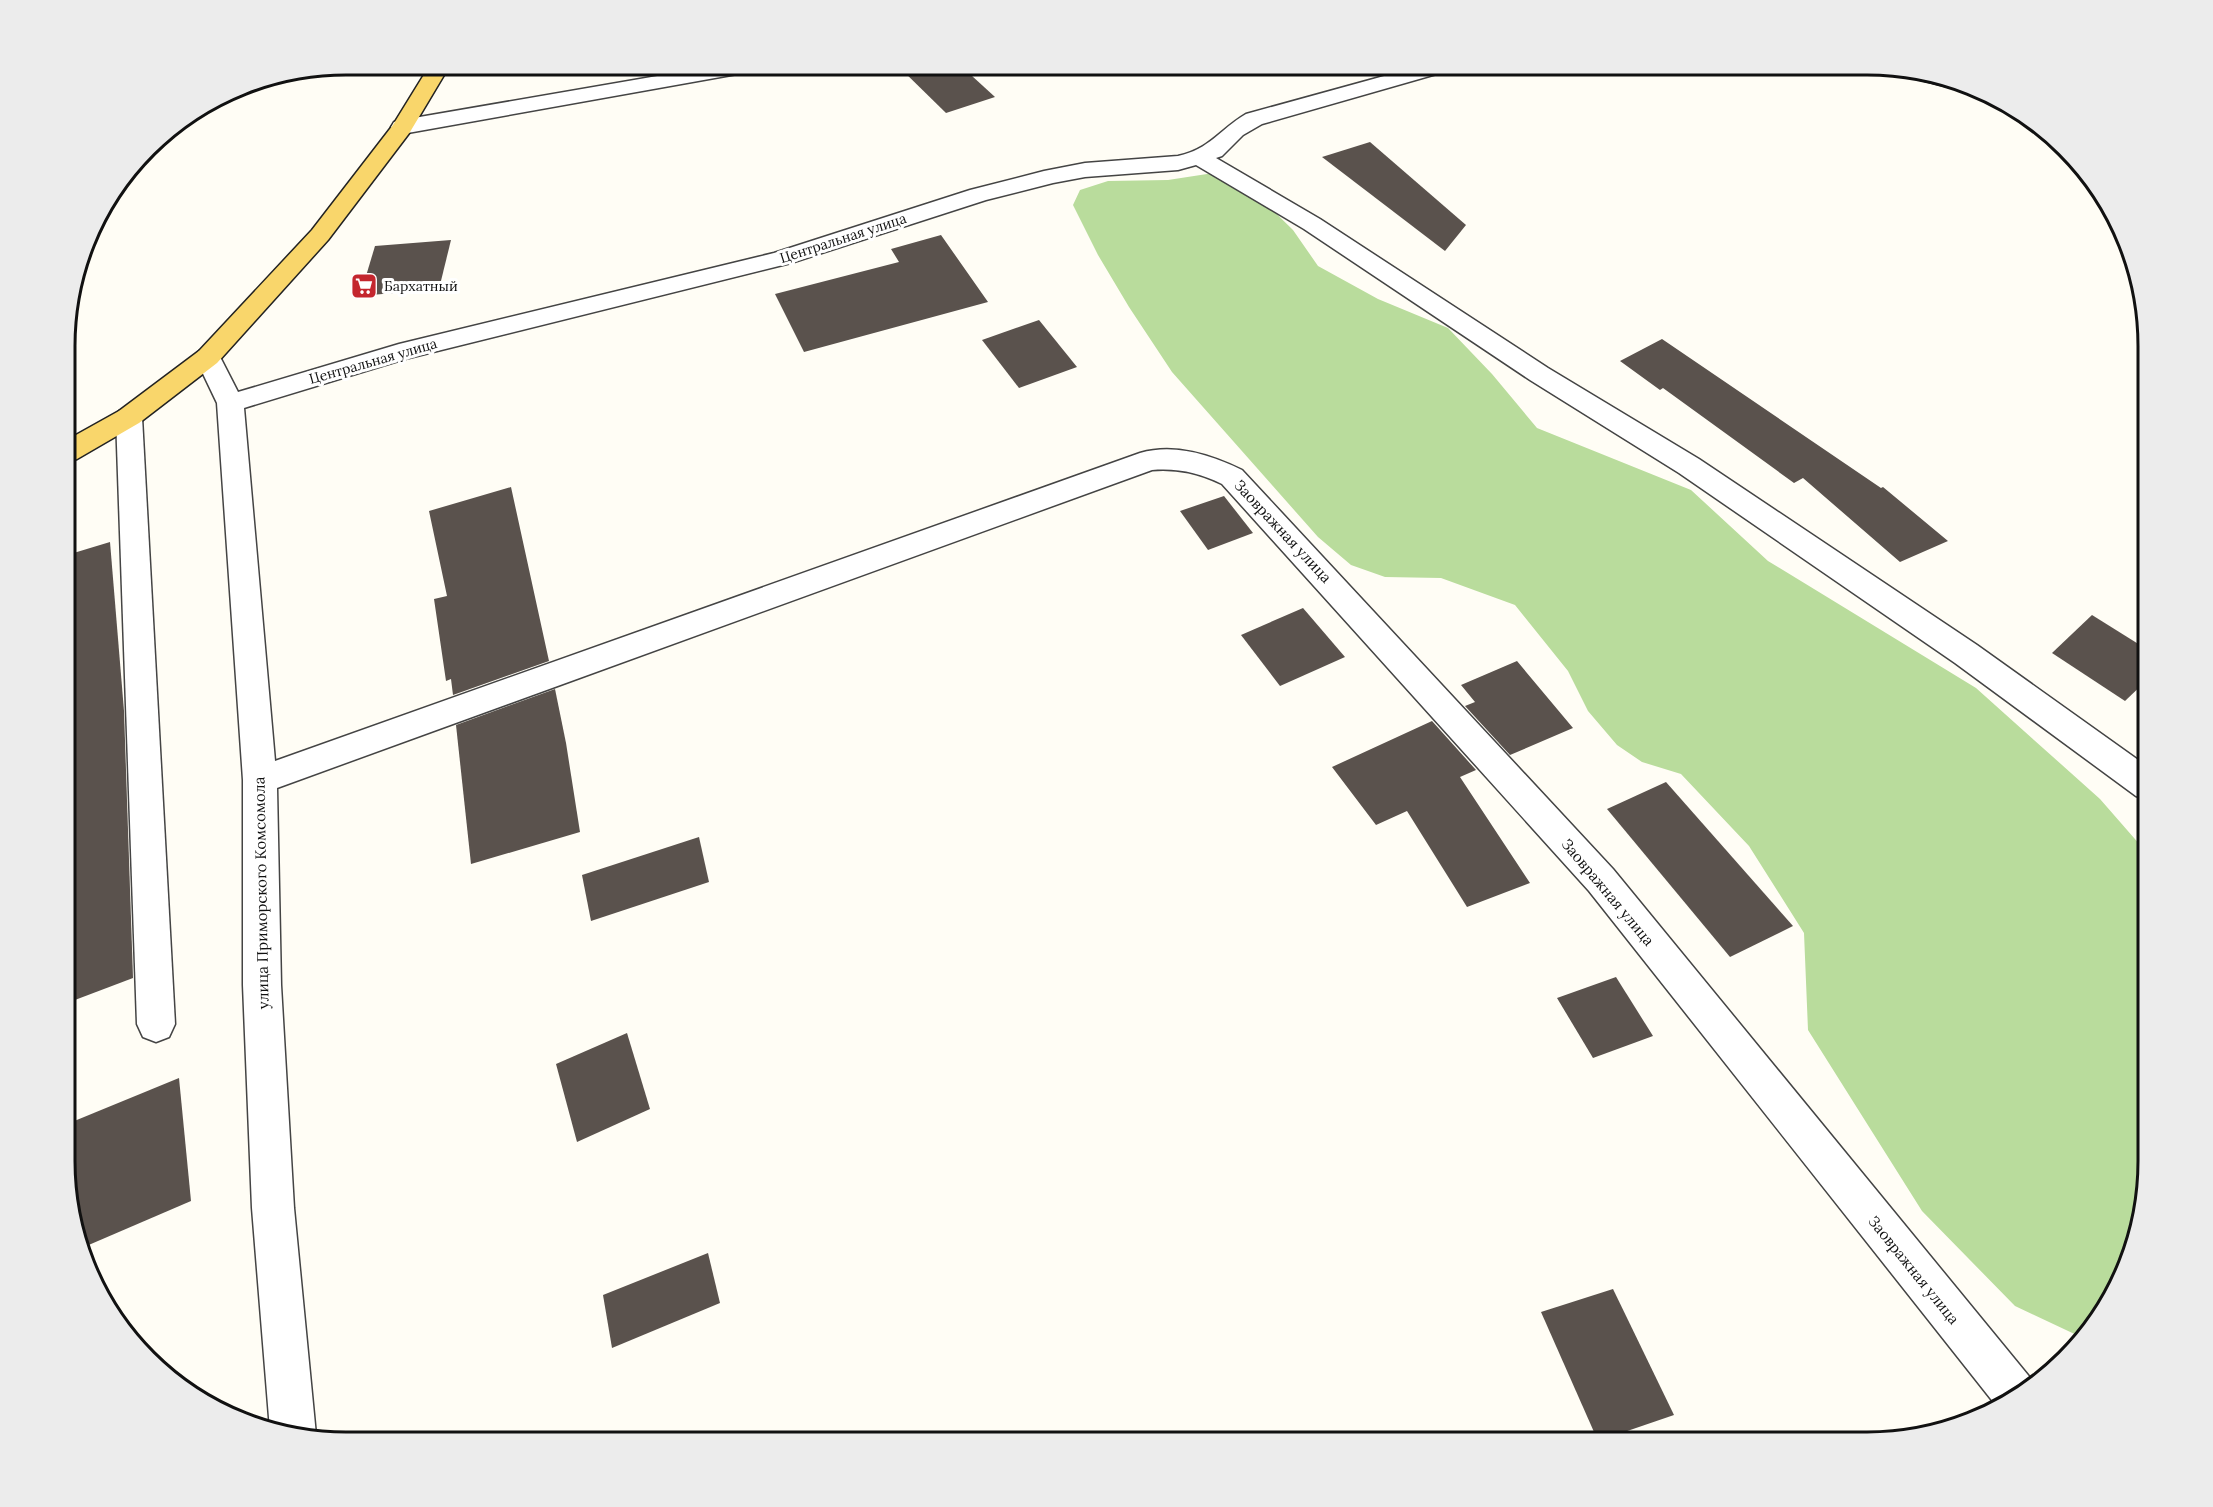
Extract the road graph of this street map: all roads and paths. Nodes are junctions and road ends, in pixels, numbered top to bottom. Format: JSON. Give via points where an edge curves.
{"nodes":[{"id":1,"x":433,"y":75,"type":"edge"},
{"id":2,"x":697,"y":75,"type":"edge"},
{"id":3,"x":1411,"y":75,"type":"edge"},
{"id":4,"x":402,"y":127,"type":"junction"},
{"id":5,"x":1199,"y":158,"type":"junction"},
{"id":6,"x":208,"y":357,"type":"junction"},
{"id":7,"x":230,"y":403,"type":"junction"},
{"id":8,"x":129,"y":417,"type":"junction"},
{"id":9,"x":75,"y":447,"type":"edge"},
{"id":10,"x":2138,"y":779,"type":"edge"},
{"id":11,"x":260,"y":780,"type":"junction"},
{"id":12,"x":156,"y":1024,"type":"dead end"},
{"id":13,"x":2012,"y":1390,"type":"edge"},
{"id":14,"x":292,"y":1427,"type":"edge"}],
"edges":[{"from":1,"to":4,"type":"main road"},
{"from":2,"to":4,"type":"street"},
{"from":3,"to":5,"type":"street","name":"Центральная улица","via":[[1254,119]]},
{"from":4,"to":6,"type":"main road","via":[[320,235]]},
{"from":5,"to":7,"type":"street","name":"Центральная улица","via":[[1085,170],[1010,186],[782,258],[399,352]]},
{"from":5,"to":10,"type":"street","via":[[1312,224],[1539,374],[1689,466],[1966,654]]},
{"from":6,"to":7,"type":"street","name":"улица Приморского Комсомола"},
{"from":6,"to":8,"type":"main road"},
{"from":7,"to":11,"type":"street","name":"улица Приморского Комсомола"},
{"from":8,"to":9,"type":"main road"},
{"from":8,"to":12,"type":"street"},
{"from":11,"to":13,"type":"street","name":"Заовражная улица","via":[[1150,460],[1176,458],[1206,464],[1232,477],[1601,880]]},
{"from":11,"to":14,"type":"street","name":"улица Приморского Комсомола","via":[[262,986],[272,1184]]}]}
